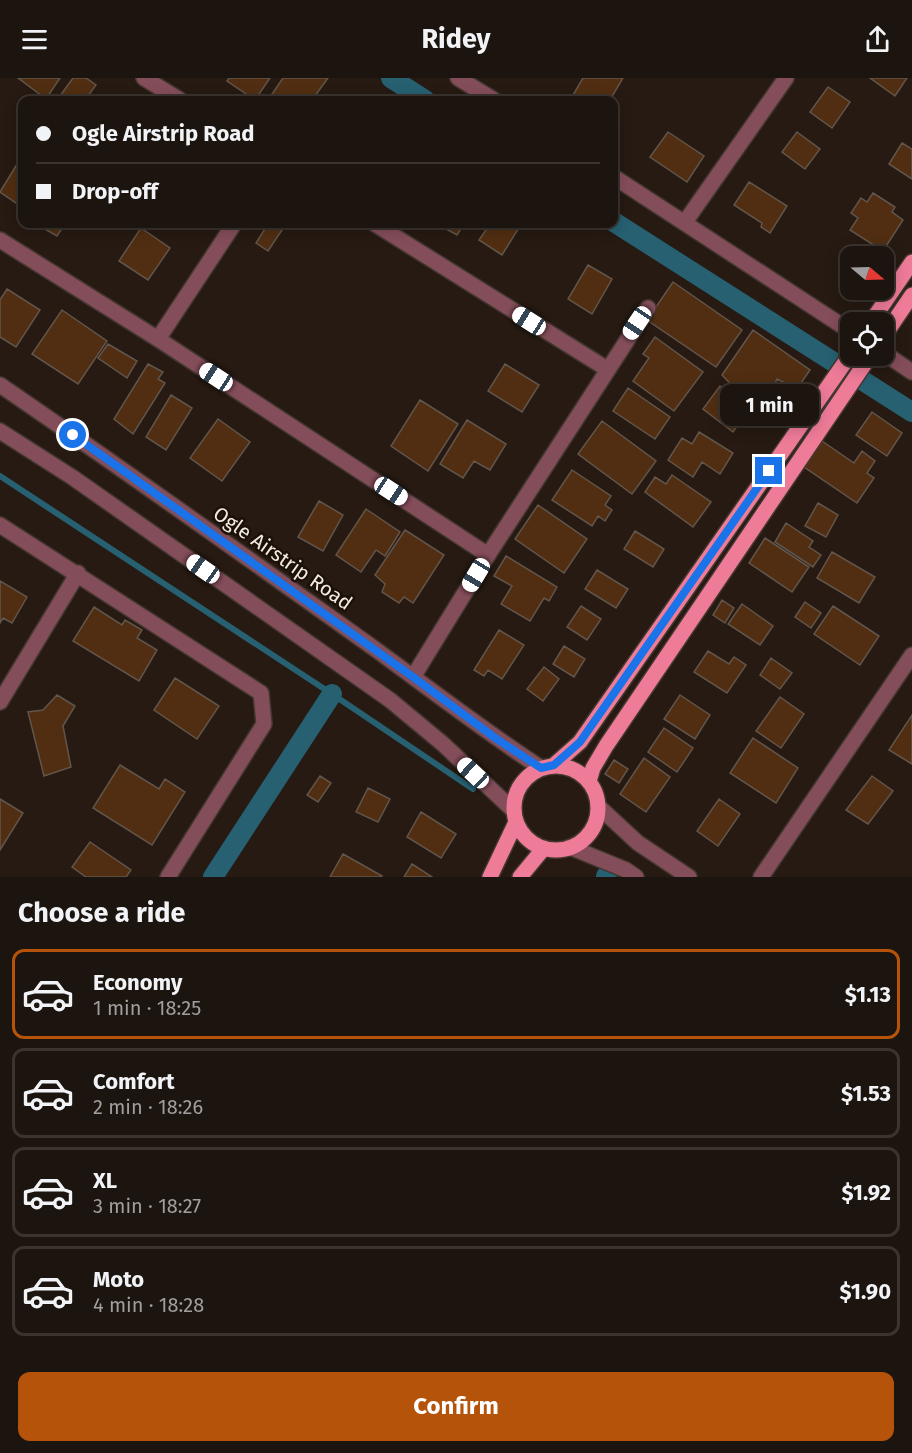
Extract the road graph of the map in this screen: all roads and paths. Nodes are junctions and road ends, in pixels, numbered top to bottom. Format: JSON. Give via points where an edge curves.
{"nodes":[{"id":1,"x":144,"y":78,"type":"edge"},
{"id":2,"x":458,"y":78,"type":"edge"},
{"id":3,"x":786,"y":78,"type":"edge"},
{"id":4,"x":173,"y":96,"type":"edge"},
{"id":5,"x":487,"y":96,"type":"edge"},
{"id":6,"x":618,"y":180,"type":"edge"},
{"id":7,"x":684,"y":222,"type":"junction"},
{"id":8,"x":231,"y":228,"type":"edge"},
{"id":9,"x":381,"y":228,"type":"edge"},
{"id":10,"x":0,"y":240,"type":"edge"},
{"id":11,"x":912,"y":262,"type":"edge"},
{"id":12,"x":912,"y":295,"type":"edge"},
{"id":13,"x":648,"y":308,"type":"dead end"},
{"id":14,"x":878,"y":312,"type":"edge"},
{"id":15,"x":894,"y":321,"type":"edge"},
{"id":16,"x":840,"y":325,"type":"edge"},
{"id":17,"x":158,"y":339,"type":"junction"},
{"id":18,"x":894,"y":360,"type":"edge"},
{"id":19,"x":842,"y":366,"type":"edge"},
{"id":20,"x":863,"y":366,"type":"edge"},
{"id":21,"x":607,"y":369,"type":"junction"},
{"id":22,"x":912,"y":372,"type":"edge"},
{"id":23,"x":0,"y":385,"type":"edge"},
{"id":24,"x":0,"y":430,"type":"edge"},
{"id":25,"x":0,"y":525,"type":"edge"},
{"id":26,"x":488,"y":555,"type":"junction"},
{"id":27,"x":78,"y":573,"type":"junction"},
{"id":28,"x":912,"y":655,"type":"edge"},
{"id":29,"x":413,"y":677,"type":"junction"},
{"id":30,"x":0,"y":702,"type":"edge"},
{"id":31,"x":548,"y":767,"type":"junction"},
{"id":32,"x":589,"y":781,"type":"junction"},
{"id":33,"x":598,"y":806,"type":"junction"},
{"id":34,"x":515,"y":816,"type":"junction"},
{"id":35,"x":570,"y":847,"type":"junction"},
{"id":36,"x":544,"y":849,"type":"junction"},
{"id":37,"x":168,"y":877,"type":"edge"},
{"id":38,"x":490,"y":877,"type":"edge"},
{"id":39,"x":520,"y":877,"type":"edge"},
{"id":40,"x":636,"y":877,"type":"edge"},
{"id":41,"x":689,"y":877,"type":"edge"},
{"id":42,"x":761,"y":877,"type":"edge"}],
"edges":[{"from":1,"to":4,"type":"street"},
{"from":2,"to":5,"type":"street"},
{"from":3,"to":7,"type":"street"},
{"from":6,"to":7,"type":"street"},
{"from":7,"to":16,"type":"street"},
{"from":8,"to":17,"type":"street"},
{"from":9,"to":21,"type":"street"},
{"from":10,"to":17,"type":"street"},
{"from":11,"to":14,"type":"main road"},
{"from":12,"to":15,"type":"main road"},
{"from":13,"to":21,"type":"street"},
{"from":17,"to":26,"type":"street"},
{"from":18,"to":22,"type":"street"},
{"from":19,"to":31,"type":"main road","via":[[580,742]]},
{"from":20,"to":32,"type":"main road","via":[[606,746]]},
{"from":21,"to":26,"type":"street"},
{"from":23,"to":29,"type":"street","name":"Ogle Airstrip Road"},
{"from":24,"to":34,"type":"street","via":[[390,700],[443,744]]},
{"from":25,"to":27,"type":"street"},
{"from":26,"to":29,"type":"street"},
{"from":27,"to":30,"type":"street"},
{"from":27,"to":37,"type":"street","via":[[261,693],[264,724]]},
{"from":28,"to":42,"type":"street"},
{"from":29,"to":31,"type":"street","name":"Ogle Airstrip Road","via":[[498,740]]},
{"from":31,"to":32,"type":"main road","via":[[567,767]]},
{"from":31,"to":34,"type":"main road","via":[[530,774],[520,784],[515,796]]},
{"from":32,"to":33,"type":"main road"},
{"from":33,"to":35,"type":"main road","via":[[591,831]]},
{"from":33,"to":41,"type":"street","via":[[638,843]]},
{"from":34,"to":36,"type":"main road","via":[[522,834]]},
{"from":34,"to":38,"type":"main road"},
{"from":35,"to":36,"type":"main road"},
{"from":35,"to":40,"type":"street"},
{"from":36,"to":39,"type":"main road"}]}
